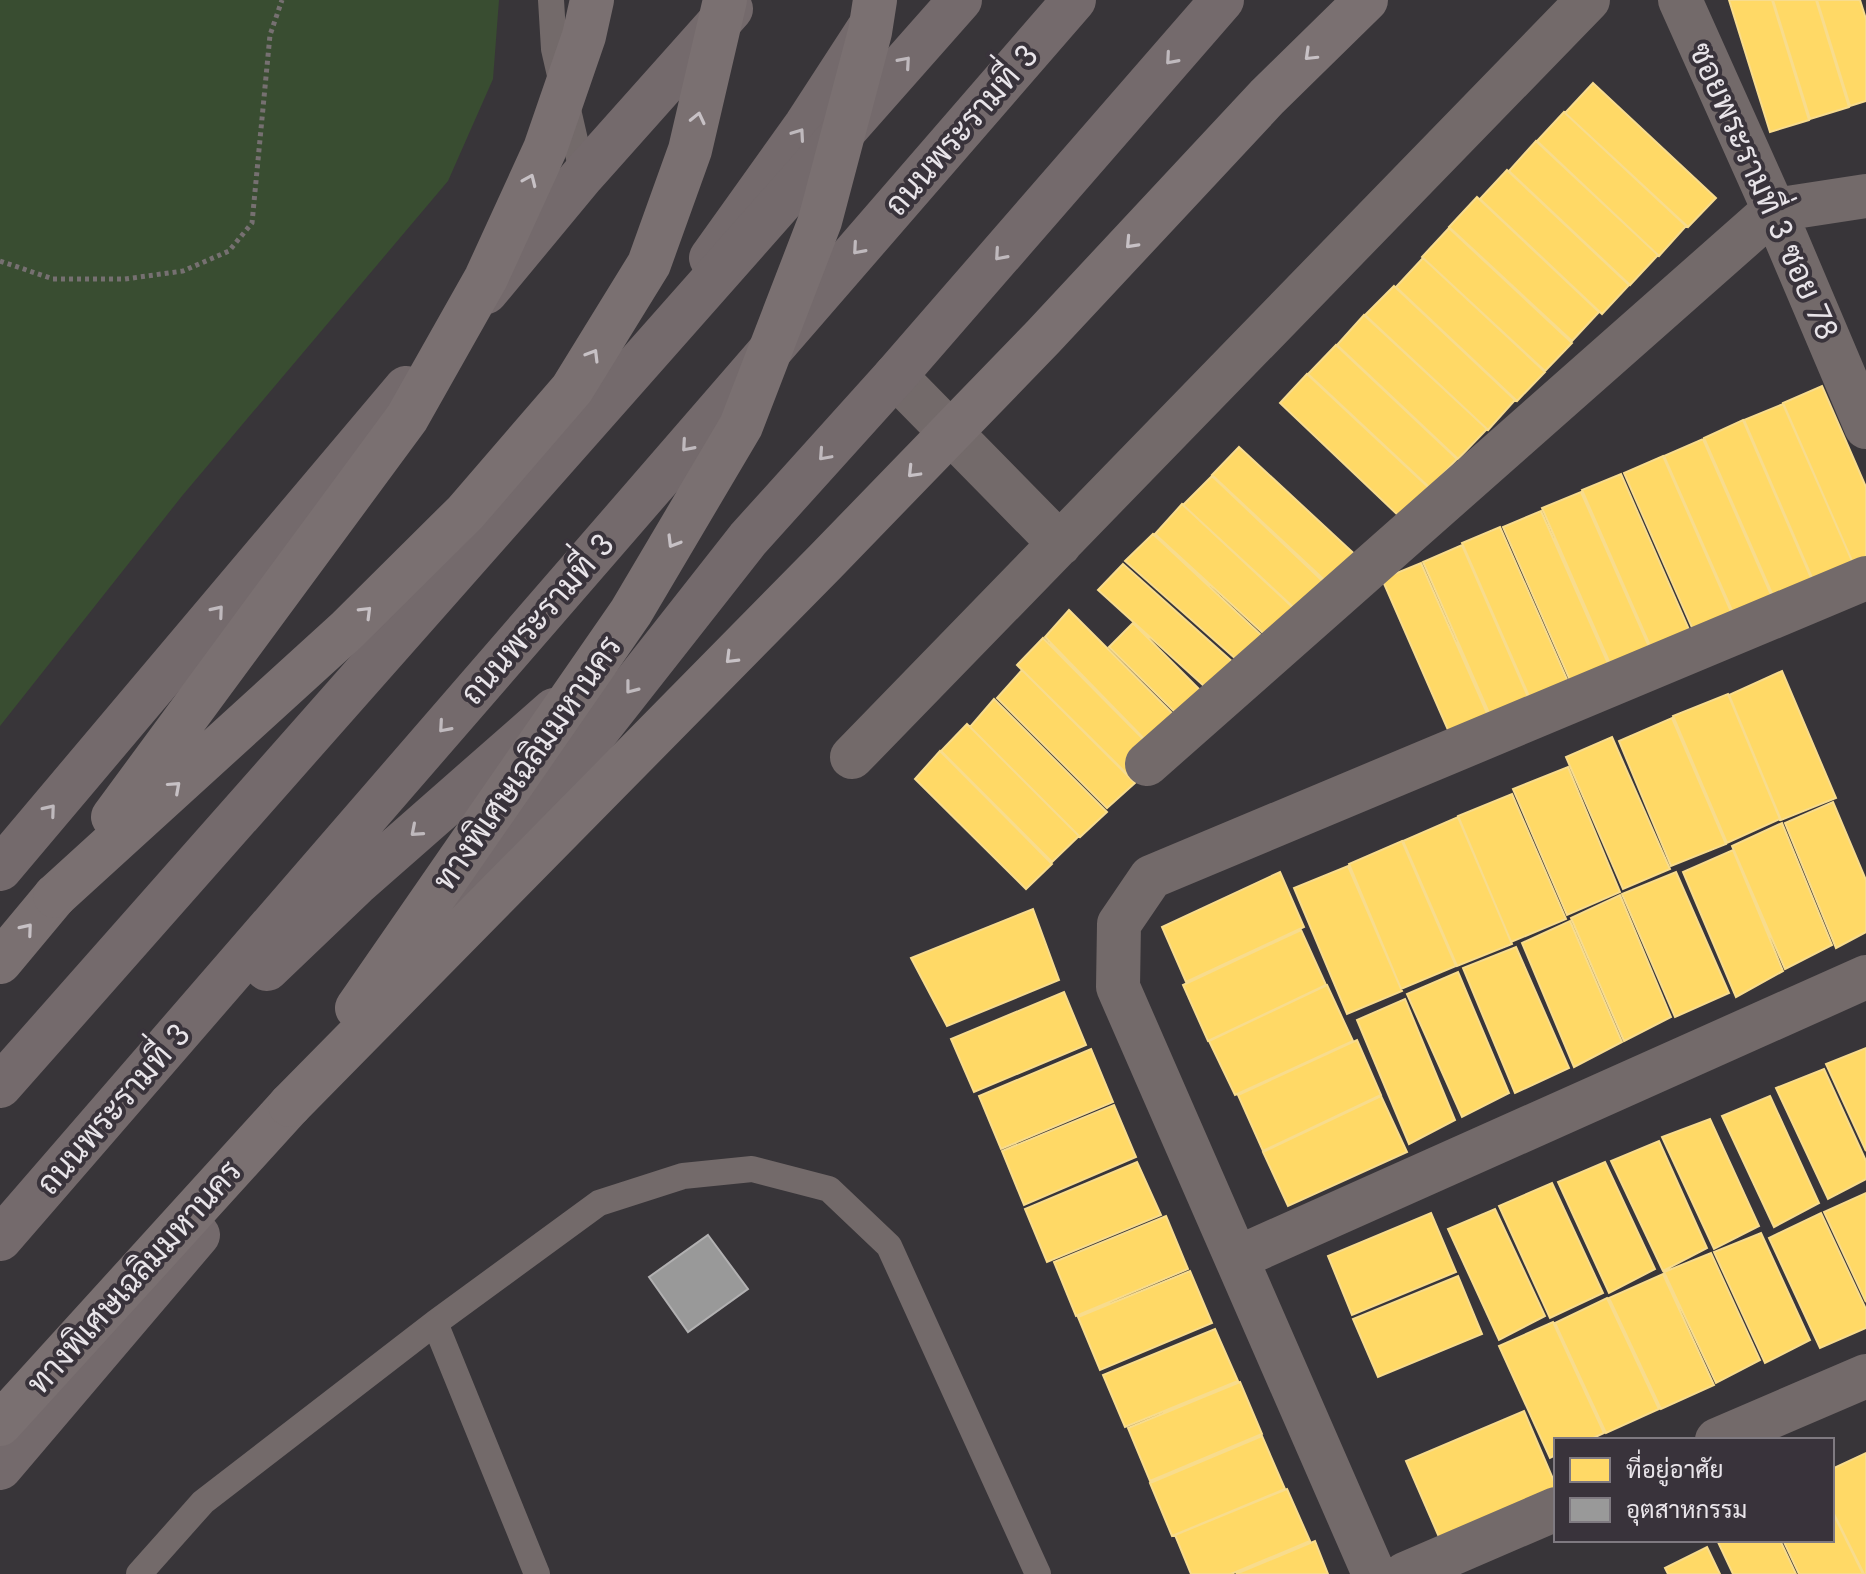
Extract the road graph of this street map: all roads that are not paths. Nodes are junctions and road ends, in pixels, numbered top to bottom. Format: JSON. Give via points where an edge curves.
{"nodes":[{"id":1,"x":551,"y":0,"type":"edge"},
{"id":2,"x":592,"y":0,"type":"edge"},
{"id":3,"x":725,"y":0,"type":"edge"},
{"id":4,"x":739,"y":0,"type":"edge"},
{"id":5,"x":875,"y":0,"type":"edge"},
{"id":6,"x":887,"y":0,"type":"edge"},
{"id":7,"x":960,"y":0,"type":"edge"},
{"id":8,"x":1074,"y":0,"type":"edge"},
{"id":9,"x":1222,"y":0,"type":"edge"},
{"id":10,"x":1366,"y":0,"type":"edge"},
{"id":11,"x":1588,"y":0,"type":"edge"},
{"id":12,"x":1680,"y":0,"type":"edge"},
{"id":13,"x":583,"y":175,"type":"junction"},
{"id":14,"x":1866,"y":196,"type":"edge"},
{"id":15,"x":1774,"y":210,"type":"junction"},
{"id":16,"x":895,"y":376,"type":"junction"},
{"id":17,"x":1866,"y":427,"type":"edge"},
{"id":18,"x":748,"y":539,"type":"junction"},
{"id":19,"x":1060,"y":544,"type":"junction"},
{"id":20,"x":1866,"y":578,"type":"edge"},
{"id":21,"x":852,"y":757,"type":"dead end"},
{"id":22,"x":1147,"y":764,"type":"dead end"},
{"id":23,"x":0,"y":869,"type":"edge"},
{"id":24,"x":55,"y":896,"type":"junction"},
{"id":25,"x":0,"y":962,"type":"edge"},
{"id":26,"x":1866,"y":977,"type":"edge"},
{"id":27,"x":0,"y":1086,"type":"edge"},
{"id":28,"x":0,"y":1100,"type":"edge"},
{"id":29,"x":290,"y":1105,"type":"junction"},
{"id":30,"x":8,"y":1244,"type":"edge"},
{"id":31,"x":1237,"y":1258,"type":"junction"},
{"id":32,"x":435,"y":1323,"type":"junction"},
{"id":33,"x":1866,"y":1376,"type":"edge"},
{"id":34,"x":0,"y":1424,"type":"edge"},
{"id":35,"x":1722,"y":1438,"type":"edge"},
{"id":36,"x":0,"y":1468,"type":"edge"},
{"id":37,"x":1554,"y":1510,"type":"edge"},
{"id":38,"x":139,"y":1574,"type":"edge"},
{"id":39,"x":537,"y":1574,"type":"edge"},
{"id":40,"x":1038,"y":1574,"type":"edge"},
{"id":41,"x":1374,"y":1574,"type":"edge"},
{"id":42,"x":1405,"y":1574,"type":"edge"}],
"edges":[{"from":1,"to":13,"type":"lane","via":[[554,49]]},
{"from":24,"to":2,"type":"highway","one_way":true,"bridge":true,"via":[[407,418],[486,278],[545,149]]},
{"from":24,"to":3,"type":"highway","one_way":true,"bridge":true,"via":[[346,631],[465,513],[572,389],[649,264],[690,150]]},
{"from":4,"to":13,"type":"main road"},
{"from":5,"to":29,"type":"highway","name":"ทางพิเศษเฉลิมมหานคร","one_way":true,"bridge":true,"via":[[820,221],[741,426],[631,612]]},
{"from":28,"to":6,"type":"main road","one_way":true,"via":[[688,290]]},
{"from":27,"to":7,"type":"main road","one_way":true,"bridge":true},
{"from":8,"to":30,"type":"main road","name":"ถนนพระรามที่ 3","one_way":true,"bridge":true},
{"from":9,"to":16,"type":"main road","name":"ถนนพระรามที่ 3","one_way":true},
{"from":10,"to":29,"type":"highway","one_way":true,"bridge":true,"via":[[1267,97],[836,551]]},
{"from":11,"to":19,"type":"street"},
{"from":12,"to":15,"type":"street","name":"ซอยพระรามที่ 3 ซอย 78"},
{"from":23,"to":13,"type":"main road","one_way":true},
{"from":14,"to":15,"type":"street"},
{"from":15,"to":17,"type":"street","name":"ซอยพระรามที่ 3 ซอย 78"},
{"from":15,"to":22,"type":"street"},
{"from":16,"to":18,"type":"main road","name":"ถนนพระรามที่ 3","one_way":true},
{"from":16,"to":19,"type":"street"},
{"from":18,"to":30,"type":"main road","name":"ถนนพระรามที่ 3","one_way":true,"via":[[356,884],[256,980]]},
{"from":18,"to":36,"type":"main road","name":"ถนนพระรามที่ 3","one_way":true,"via":[[310,1098]]},
{"from":19,"to":21,"type":"street"},
{"from":20,"to":31,"type":"street","via":[[1151,877],[1119,924],[1118,987]]},
{"from":25,"to":24,"type":"highway","one_way":true},
{"from":26,"to":31,"type":"street"},
{"from":29,"to":34,"type":"highway","name":"ทางพิเศษเฉลิมมหานคร"},
{"from":31,"to":41,"type":"street"},
{"from":32,"to":38,"type":"lane","via":[[203,1502]]},
{"from":32,"to":39,"type":"lane"},
{"from":32,"to":40,"type":"lane","via":[[599,1203],[683,1176],[752,1169],[829,1189],[889,1246]]},
{"from":33,"to":35,"type":"street"},
{"from":37,"to":42,"type":"street"}]}
